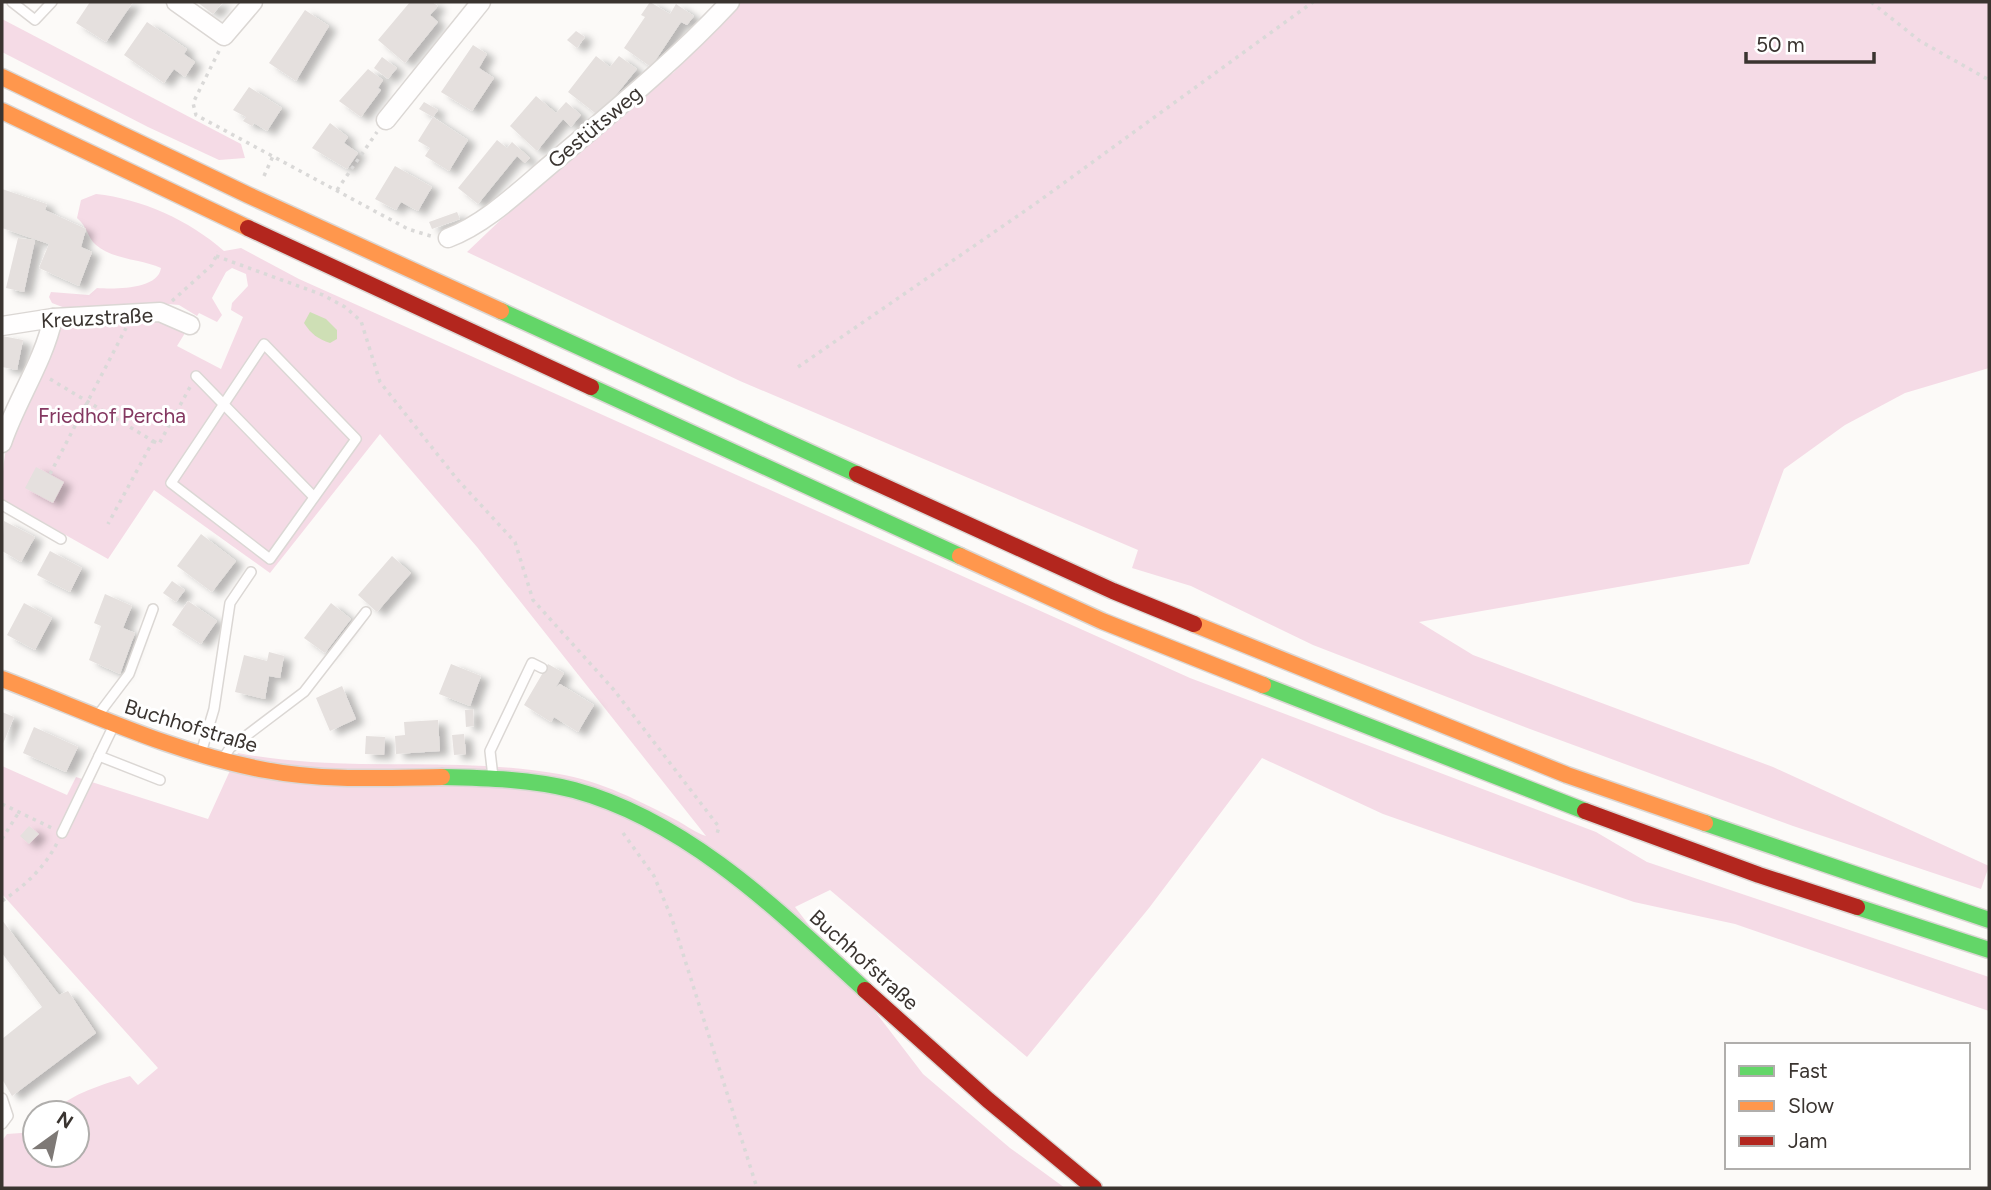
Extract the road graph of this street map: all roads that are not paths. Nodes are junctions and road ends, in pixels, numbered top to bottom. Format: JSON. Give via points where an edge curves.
{"nodes":[{"id":1,"x":12,"y":2,"type":"edge"},
{"id":2,"x":52,"y":2,"type":"edge"},
{"id":3,"x":176,"y":2,"type":"edge"},
{"id":4,"x":253,"y":2,"type":"edge"},
{"id":5,"x":481,"y":2,"type":"edge"},
{"id":6,"x":730,"y":2,"type":"edge"},
{"id":7,"x":2,"y":77,"type":"edge"},
{"id":8,"x":2,"y":111,"type":"edge"},
{"id":9,"x":386,"y":120,"type":"road end"},
{"id":10,"x":448,"y":238,"type":"road end"},
{"id":11,"x":53,"y":318,"type":"junction"},
{"id":12,"x":2,"y":326,"type":"edge"},
{"id":13,"x":190,"y":326,"type":"dead end"},
{"id":14,"x":196,"y":376,"type":"road end"},
{"id":15,"x":222,"y":403,"type":"junction"},
{"id":16,"x":2,"y":443,"type":"edge"},
{"id":17,"x":314,"y":497,"type":"junction"},
{"id":18,"x":2,"y":505,"type":"edge"},
{"id":19,"x":61,"y":539,"type":"dead end"},
{"id":20,"x":251,"y":572,"type":"dead end"},
{"id":21,"x":153,"y":609,"type":"dead end"},
{"id":22,"x":366,"y":612,"type":"dead end"},
{"id":23,"x":542,"y":668,"type":"dead end"},
{"id":24,"x":2,"y":679,"type":"edge"},
{"id":25,"x":96,"y":718,"type":"junction"},
{"id":26,"x":114,"y":725,"type":"junction"},
{"id":27,"x":200,"y":755,"type":"junction"},
{"id":28,"x":99,"y":756,"type":"junction"},
{"id":29,"x":222,"y":762,"type":"junction"},
{"id":30,"x":493,"y":779,"type":"junction"},
{"id":31,"x":160,"y":780,"type":"dead end"},
{"id":32,"x":62,"y":832,"type":"road end"},
{"id":33,"x":1989,"y":920,"type":"edge"},
{"id":34,"x":1989,"y":950,"type":"edge"},
{"id":35,"x":2,"y":1098,"type":"edge"},
{"id":36,"x":2,"y":1124,"type":"edge"},
{"id":37,"x":1094,"y":1188,"type":"edge"}],
"edges":[{"from":1,"to":2,"type":"lane","via":[[35,20]]},
{"from":3,"to":4,"type":"street","via":[[224,36]]},
{"from":5,"to":9,"type":"street"},
{"from":6,"to":10,"type":"street","name":"Gestütsweg","via":[[685,51],[520,190],[465,232]]},
{"from":7,"to":33,"type":"main road","via":[[248,195],[1113,591],[1567,775]]},
{"from":8,"to":34,"type":"main road","via":[[332,268],[1102,621],[1571,806],[1759,875]]},
{"from":11,"to":12,"type":"street","name":"Kreuzstraße"},
{"from":11,"to":13,"type":"street","name":"Kreuzstraße","via":[[160,312]]},
{"from":11,"to":16,"type":"street"},
{"from":14,"to":15,"type":"lane"},
{"from":15,"to":17,"type":"lane"},
{"from":15,"to":17,"type":"lane","via":[[264,344],[356,439]]},
{"from":15,"to":17,"type":"lane","via":[[171,483],[270,559]]},
{"from":18,"to":19,"type":"lane"},
{"from":20,"to":27,"type":"lane","via":[[230,603],[214,709]]},
{"from":21,"to":25,"type":"lane","via":[[129,674]]},
{"from":22,"to":29,"type":"lane","via":[[304,692],[230,748]]},
{"from":23,"to":30,"type":"lane","via":[[532,663],[490,751]]},
{"from":24,"to":25,"type":"main road","name":"Buchhofstraße"},
{"from":25,"to":26,"type":"main road","name":"Buchhofstraße"},
{"from":26,"to":27,"type":"main road","name":"Buchhofstraße"},
{"from":26,"to":28,"type":"lane"},
{"from":27,"to":29,"type":"main road","name":"Buchhofstraße"},
{"from":28,"to":31,"type":"lane"},
{"from":28,"to":32,"type":"lane"},
{"from":29,"to":30,"type":"main road","name":"Buchhofstraße","via":[[332,778]]},
{"from":30,"to":37,"type":"main road","name":"Buchhofstraße","via":[[521,780],[614,804],[705,854],[753,888],[1004,1116]]},
{"from":35,"to":36,"type":"lane","via":[[8,1116]]}]}
